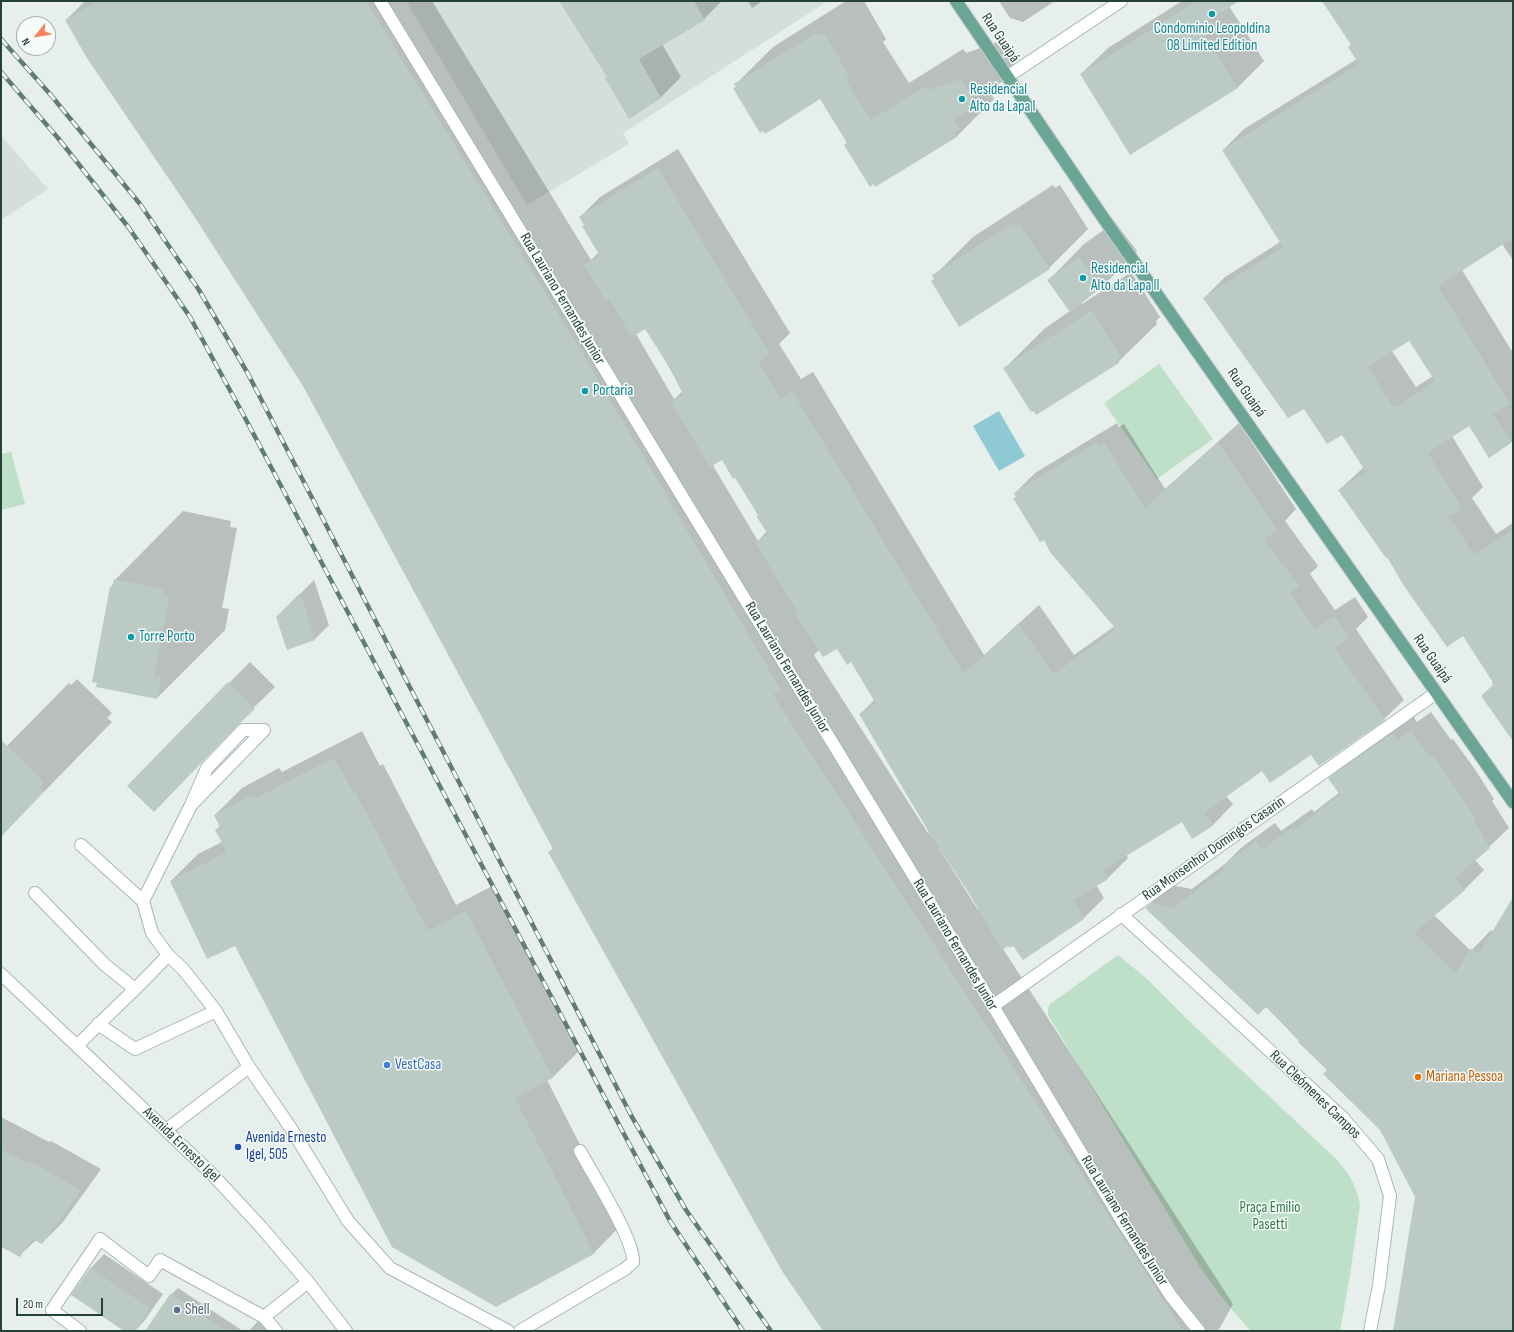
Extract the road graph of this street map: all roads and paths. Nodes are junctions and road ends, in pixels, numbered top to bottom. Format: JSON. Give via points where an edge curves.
{"nodes":[{"id":1,"x":380,"y":1,"type":"edge"},
{"id":2,"x":956,"y":1,"type":"edge"},
{"id":3,"x":1121,"y":1,"type":"edge"},
{"id":4,"x":1007,"y":77,"type":"junction"},
{"id":5,"x":1436,"y":693,"type":"junction"},
{"id":6,"x":1513,"y":802,"type":"edge"},
{"id":7,"x":191,"y":805,"type":"junction"},
{"id":8,"x":81,"y":845,"type":"dead end"},
{"id":9,"x":35,"y":893,"type":"dead end"},
{"id":10,"x":143,"y":901,"type":"junction"},
{"id":11,"x":1121,"y":914,"type":"junction"},
{"id":12,"x":168,"y":956,"type":"junction"},
{"id":13,"x":1,"y":974,"type":"edge"},
{"id":14,"x":134,"y":990,"type":"junction"},
{"id":15,"x":993,"y":1006,"type":"junction"},
{"id":16,"x":216,"y":1011,"type":"junction"},
{"id":17,"x":98,"y":1024,"type":"junction"},
{"id":18,"x":77,"y":1046,"type":"junction"},
{"id":19,"x":249,"y":1067,"type":"junction"},
{"id":20,"x":166,"y":1130,"type":"junction"},
{"id":21,"x":580,"y":1151,"type":"dead end"},
{"id":22,"x":308,"y":1282,"type":"junction"},
{"id":23,"x":264,"y":1317,"type":"junction"},
{"id":24,"x":80,"y":1331,"type":"edge"},
{"id":25,"x":276,"y":1331,"type":"edge"},
{"id":26,"x":346,"y":1331,"type":"edge"},
{"id":27,"x":508,"y":1331,"type":"edge"},
{"id":28,"x":520,"y":1331,"type":"edge"},
{"id":29,"x":1199,"y":1331,"type":"edge"},
{"id":30,"x":1370,"y":1331,"type":"edge"}],
"edges":[{"from":1,"to":15,"type":"street","name":"Rua Lauriano Fernandes Junior"},
{"from":2,"to":4,"type":"main road","name":"Rua Guaipá"},
{"from":3,"to":4,"type":"street"},
{"from":4,"to":5,"type":"main road","name":"Rua Guaipá"},
{"from":5,"to":6,"type":"main road","name":"Rua Guaipá"},
{"from":5,"to":11,"type":"street","name":"Rua Monsenhor Domingos Casarin"},
{"from":7,"to":7,"type":"street","via":[[248,746],[264,730],[243,730],[206,768]]},
{"from":7,"to":10,"type":"street"},
{"from":8,"to":10,"type":"street"},
{"from":9,"to":14,"type":"street","via":[[105,965]]},
{"from":10,"to":12,"type":"street","via":[[152,933]]},
{"from":11,"to":15,"type":"street","name":"Rua Monsenhor Domingos Casarin"},
{"from":11,"to":30,"type":"street","name":"Rua Cleómenes Campos","via":[[1343,1118],[1378,1159],[1390,1196],[1380,1285]]},
{"from":12,"to":14,"type":"street"},
{"from":12,"to":16,"type":"street","via":[[183,969]]},
{"from":13,"to":18,"type":"street","name":"Avenida Ernesto Igel"},
{"from":14,"to":17,"type":"street"},
{"from":15,"to":29,"type":"street","name":"Rua Lauriano Fernandes Junior","via":[[1122,1221],[1171,1296]]},
{"from":16,"to":17,"type":"street","via":[[135,1049]]},
{"from":16,"to":19,"type":"street"},
{"from":17,"to":18,"type":"street"},
{"from":18,"to":20,"type":"street","name":"Avenida Ernesto Igel"},
{"from":19,"to":20,"type":"street"},
{"from":19,"to":27,"type":"street","via":[[292,1130],[348,1221],[390,1268]]},
{"from":20,"to":22,"type":"street","name":"Avenida Ernesto Igel","via":[[230,1192]]},
{"from":21,"to":28,"type":"street","via":[[627,1237],[633,1262]]},
{"from":22,"to":23,"type":"street"},
{"from":22,"to":26,"type":"street","name":"Avenida Ernesto Igel"},
{"from":23,"to":24,"type":"street","via":[[160,1260],[149,1276],[100,1239],[52,1310]]},
{"from":23,"to":25,"type":"street"}]}
